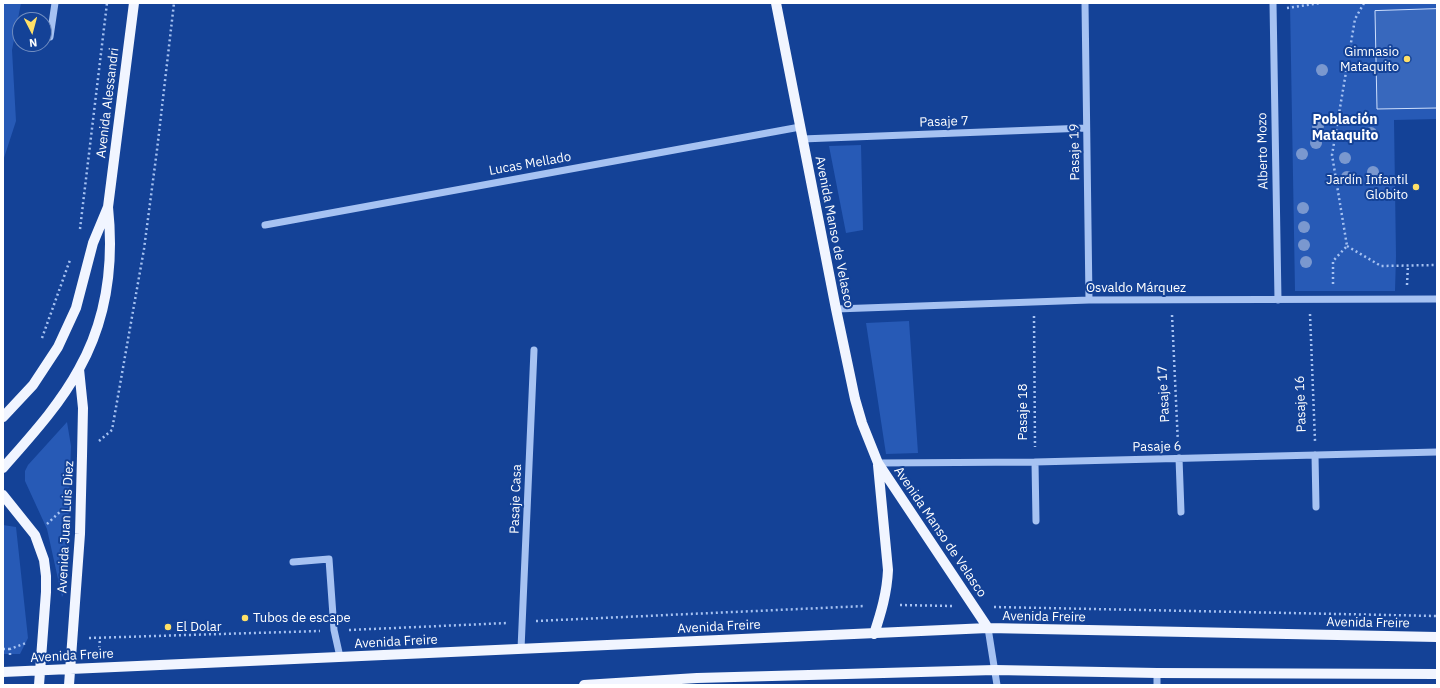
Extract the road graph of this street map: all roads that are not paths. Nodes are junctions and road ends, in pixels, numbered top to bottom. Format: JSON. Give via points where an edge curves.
{"nodes":[{"id":1,"x":55,"y":3,"type":"edge"},
{"id":2,"x":134,"y":3,"type":"edge"},
{"id":3,"x":776,"y":3,"type":"edge"},
{"id":4,"x":1085,"y":3,"type":"edge"},
{"id":5,"x":1273,"y":7,"type":"edge"},
{"id":6,"x":52,"y":23,"type":"edge"},
{"id":7,"x":800,"y":127,"type":"junction"},
{"id":8,"x":1086,"y":128,"type":"junction"},
{"id":9,"x":802,"y":139,"type":"junction"},
{"id":10,"x":108,"y":207,"type":"junction"},
{"id":11,"x":265,"y":225,"type":"dead end"},
{"id":12,"x":1437,"y":299,"type":"edge"},
{"id":13,"x":1089,"y":300,"type":"junction"},
{"id":14,"x":1278,"y":300,"type":"junction"},
{"id":15,"x":836,"y":309,"type":"junction"},
{"id":16,"x":534,"y":350,"type":"dead end"},
{"id":17,"x":79,"y":369,"type":"junction"},
{"id":18,"x":3,"y":417,"type":"edge"},
{"id":19,"x":1437,"y":452,"type":"edge"},
{"id":20,"x":1315,"y":455,"type":"junction"},
{"id":21,"x":1179,"y":458,"type":"junction"},
{"id":22,"x":1035,"y":462,"type":"junction"},
{"id":23,"x":878,"y":463,"type":"junction"},
{"id":24,"x":3,"y":468,"type":"edge"},
{"id":25,"x":3,"y":495,"type":"edge"},
{"id":26,"x":1316,"y":507,"type":"dead end"},
{"id":27,"x":1180,"y":512,"type":"dead end"},
{"id":28,"x":1036,"y":521,"type":"dead end"},
{"id":29,"x":293,"y":562,"type":"dead end"},
{"id":30,"x":988,"y":628,"type":"junction"},
{"id":31,"x":874,"y":634,"type":"junction"},
{"id":32,"x":1437,"y":637,"type":"edge"},
{"id":33,"x":521,"y":649,"type":"junction"},
{"id":34,"x":340,"y":657,"type":"junction"},
{"id":35,"x":71,"y":669,"type":"junction"},
{"id":36,"x":41,"y":670,"type":"junction"},
{"id":37,"x":995,"y":670,"type":"junction"},
{"id":38,"x":3,"y":672,"type":"edge"},
{"id":39,"x":1157,"y":673,"type":"junction"},
{"id":40,"x":1437,"y":674,"type":"edge"},
{"id":41,"x":39,"y":685,"type":"edge"},
{"id":42,"x":69,"y":685,"type":"edge"},
{"id":43,"x":584,"y":685,"type":"edge"},
{"id":44,"x":996,"y":685,"type":"edge"},
{"id":45,"x":1157,"y":685,"type":"edge"}],
"edges":[{"from":1,"to":6,"type":"street"},
{"from":2,"to":10,"type":"main road","name":"Avenida Alessandri"},
{"from":3,"to":7,"type":"main road","name":"Avenida Manso de Velasco"},
{"from":4,"to":8,"type":"street","name":"Pasaje 19"},
{"from":5,"to":14,"type":"street","name":"Alberto Mozo"},
{"from":7,"to":9,"type":"main road","name":"Avenida Manso de Velasco"},
{"from":7,"to":11,"type":"street","name":"Lucas Mellado"},
{"from":8,"to":9,"type":"street","name":"Pasaje 7"},
{"from":8,"to":13,"type":"street","name":"Pasaje 19"},
{"from":9,"to":15,"type":"main road","name":"Avenida Manso de Velasco"},
{"from":10,"to":17,"type":"main road","via":[[111,243],[106,293],[97,328]]},
{"from":10,"to":18,"type":"main road","via":[[93,243],[76,308],[61,341],[33,385]]},
{"from":12,"to":14,"type":"street","name":"Osvaldo Márquez"},
{"from":13,"to":14,"type":"street","name":"Osvaldo Márquez"},
{"from":13,"to":15,"type":"street","name":"Osvaldo Márquez"},
{"from":15,"to":23,"type":"main road","name":"Avenida Manso de Velasco","via":[[855,399]]},
{"from":16,"to":33,"type":"street","name":"Pasaje Casa"},
{"from":17,"to":24,"type":"main road","via":[[51,411]]},
{"from":17,"to":35,"type":"main road","name":"Avenida Juan Luis Diez","via":[[83,408],[80,534]]},
{"from":19,"to":20,"type":"street","name":"Pasaje 6"},
{"from":20,"to":21,"type":"street","name":"Pasaje 6"},
{"from":20,"to":26,"type":"street"},
{"from":21,"to":22,"type":"street","name":"Pasaje 6"},
{"from":21,"to":27,"type":"street"},
{"from":22,"to":23,"type":"street","name":"Pasaje 6"},
{"from":22,"to":28,"type":"street"},
{"from":23,"to":30,"type":"main road","name":"Avenida Manso de Velasco"},
{"from":23,"to":31,"type":"main road","name":"Avenida Manso de Velasco","via":[[888,570],[884,605]]},
{"from":25,"to":36,"type":"main road","name":"Avenida Juan Luis Diez","via":[[35,535],[44,560],[46,592]]},
{"from":29,"to":34,"type":"street","via":[[329,559],[334,630]]},
{"from":30,"to":31,"type":"main road","name":"Avenida Freire"},
{"from":30,"to":32,"type":"main road","name":"Avenida Freire"},
{"from":30,"to":37,"type":"street","name":"Avenida Manso de Velasco"},
{"from":31,"to":33,"type":"main road","name":"Avenida Freire"},
{"from":33,"to":34,"type":"main road","name":"Avenida Freire"},
{"from":34,"to":35,"type":"main road","name":"Avenida Freire"},
{"from":35,"to":36,"type":"main road","name":"Avenida Freire"},
{"from":35,"to":42,"type":"main road","name":"Avenida Juan Luis Diez"},
{"from":36,"to":38,"type":"main road","name":"Avenida Freire"},
{"from":36,"to":41,"type":"main road","name":"Avenida Juan Luis Diez"},
{"from":37,"to":39,"type":"main road"},
{"from":37,"to":43,"type":"main road","via":[[704,677]]},
{"from":37,"to":44,"type":"street","name":"Avenida Manso de Velasco"},
{"from":39,"to":40,"type":"main road"},
{"from":39,"to":45,"type":"street"}]}
